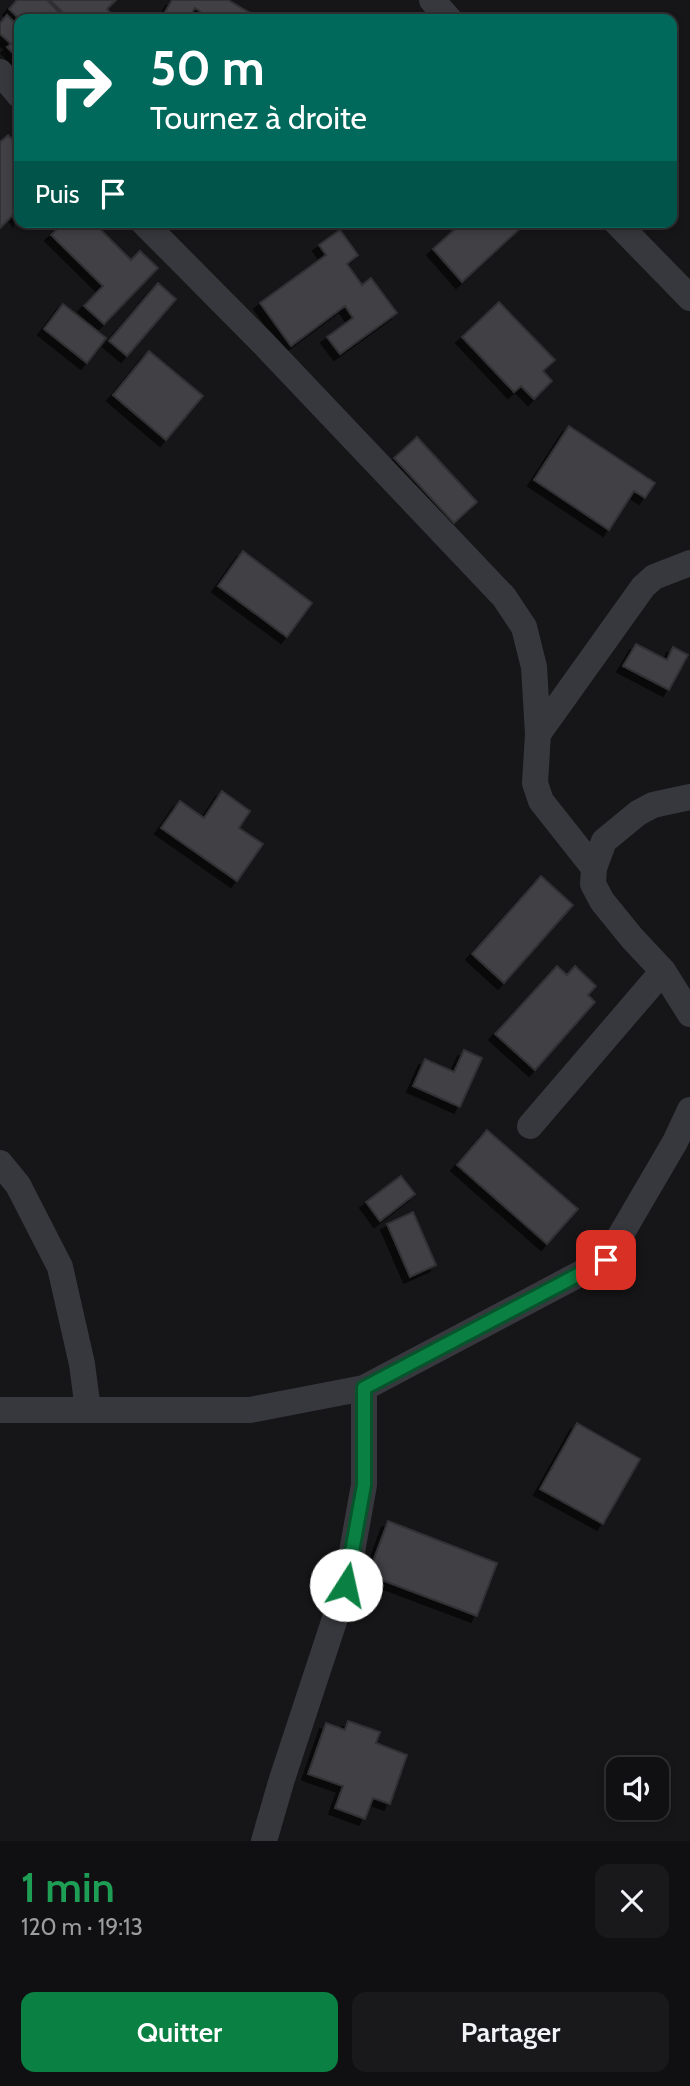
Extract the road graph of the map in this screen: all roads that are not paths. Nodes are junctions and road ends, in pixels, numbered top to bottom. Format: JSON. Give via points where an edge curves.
{"nodes":[{"id":1,"x":432,"y":0,"type":"edge"},
{"id":2,"x":445,"y":14,"type":"edge"},
{"id":3,"x":0,"y":72,"type":"edge"},
{"id":4,"x":14,"y":89,"type":"edge"},
{"id":5,"x":149,"y":228,"type":"edge"},
{"id":6,"x":622,"y":228,"type":"edge"},
{"id":7,"x":690,"y":298,"type":"edge"},
{"id":8,"x":690,"y":563,"type":"edge"},
{"id":9,"x":538,"y":734,"type":"junction"},
{"id":10,"x":690,"y":797,"type":"edge"},
{"id":11,"x":594,"y":869,"type":"junction"},
{"id":12,"x":663,"y":971,"type":"junction"},
{"id":13,"x":690,"y":1014,"type":"edge"},
{"id":14,"x":690,"y":1110,"type":"edge"},
{"id":15,"x":530,"y":1126,"type":"dead end"},
{"id":16,"x":0,"y":1163,"type":"edge"},
{"id":17,"x":364,"y":1388,"type":"junction"},
{"id":18,"x":0,"y":1410,"type":"edge"},
{"id":19,"x":88,"y":1410,"type":"junction"},
{"id":20,"x":264,"y":1841,"type":"edge"}],
"edges":[{"from":1,"to":2,"type":"street"},
{"from":3,"to":4,"type":"street"},
{"from":5,"to":9,"type":"street","via":[[503,597],[524,627],[534,667]]},
{"from":6,"to":7,"type":"street"},
{"from":8,"to":9,"type":"street","via":[[654,577],[643,587]]},
{"from":9,"to":11,"type":"street","via":[[535,783],[541,801]]},
{"from":10,"to":11,"type":"street","via":[[638,813],[604,841]]},
{"from":11,"to":12,"type":"street","via":[[593,884],[602,901]]},
{"from":12,"to":13,"type":"street"},
{"from":12,"to":15,"type":"street"},
{"from":14,"to":17,"type":"street","via":[[606,1260]]},
{"from":16,"to":19,"type":"street","via":[[18,1185],[61,1266]]},
{"from":17,"to":19,"type":"street","via":[[250,1410]]},
{"from":17,"to":20,"type":"street","via":[[364,1485],[346,1585]]},
{"from":18,"to":19,"type":"street"}]}
